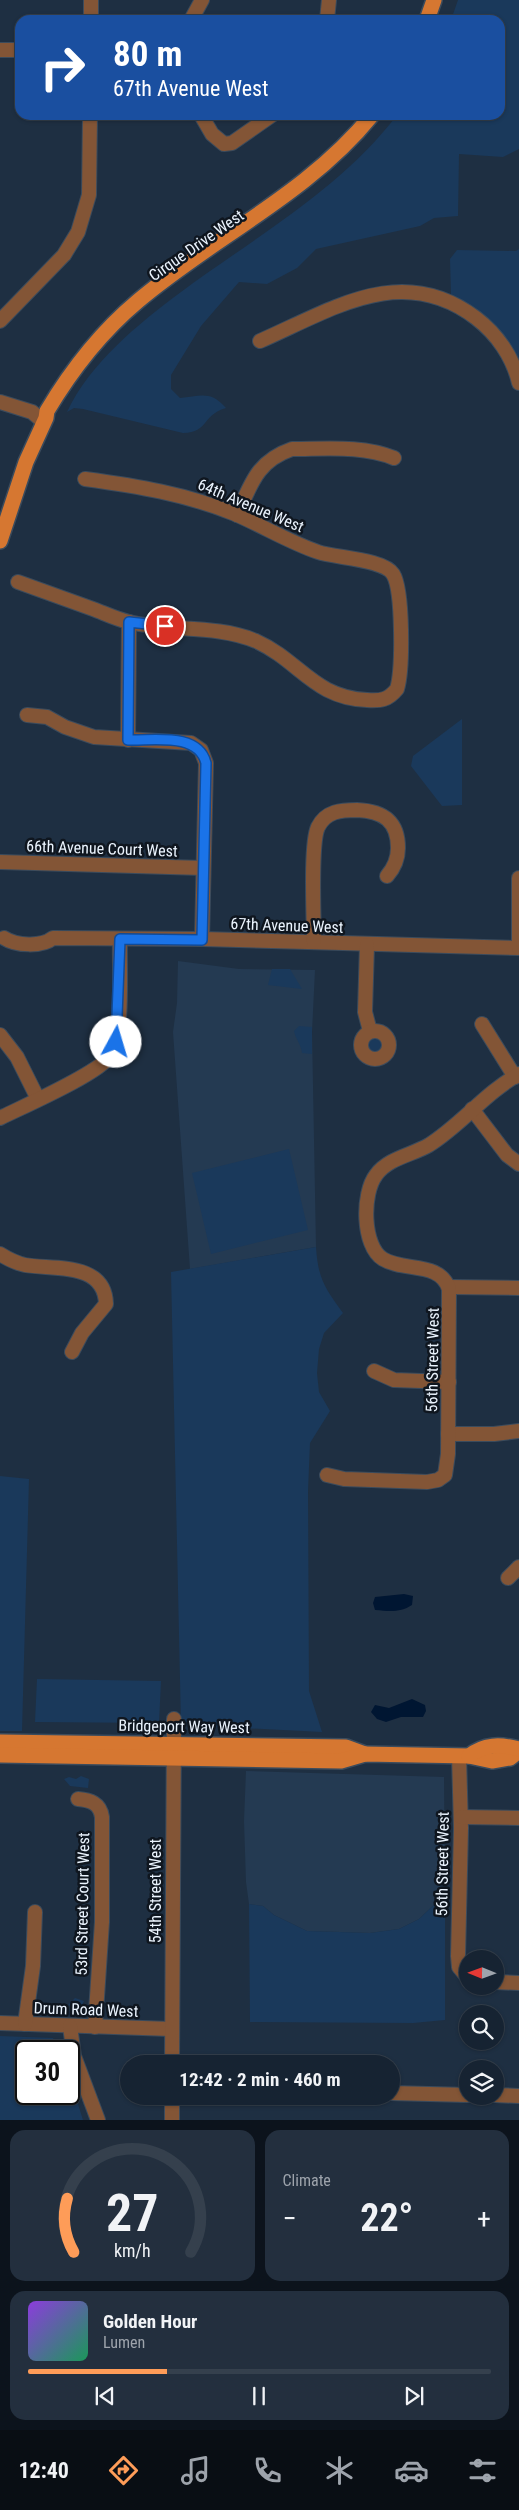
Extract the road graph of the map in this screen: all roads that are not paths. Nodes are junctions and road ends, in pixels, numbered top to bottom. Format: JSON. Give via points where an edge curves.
{"nodes":[{"id":1,"x":91,"y":0,"type":"edge"},
{"id":2,"x":202,"y":0,"type":"edge"},
{"id":3,"x":329,"y":0,"type":"edge"},
{"id":4,"x":434,"y":0,"type":"edge"},
{"id":5,"x":442,"y":0,"type":"edge"},
{"id":6,"x":90,"y":15,"type":"edge"},
{"id":7,"x":194,"y":15,"type":"edge"},
{"id":8,"x":328,"y":15,"type":"edge"},
{"id":9,"x":429,"y":15,"type":"edge"},
{"id":10,"x":437,"y":15,"type":"edge"},
{"id":11,"x":0,"y":50,"type":"edge"},
{"id":12,"x":15,"y":50,"type":"edge"},
{"id":13,"x":90,"y":120,"type":"edge"},
{"id":14,"x":204,"y":120,"type":"edge"},
{"id":15,"x":265,"y":120,"type":"edge"},
{"id":16,"x":368,"y":120,"type":"edge"},
{"id":17,"x":377,"y":120,"type":"edge"},
{"id":18,"x":0,"y":321,"type":"edge"},
{"id":19,"x":260,"y":341,"type":"dead end"},
{"id":20,"x":519,"y":384,"type":"edge"},
{"id":21,"x":0,"y":402,"type":"edge"},
{"id":22,"x":45,"y":420,"type":"junction"},
{"id":23,"x":394,"y":458,"type":"dead end"},
{"id":24,"x":85,"y":479,"type":"dead end"},
{"id":25,"x":237,"y":515,"type":"junction"},
{"id":26,"x":0,"y":541,"type":"edge"},
{"id":27,"x":18,"y":582,"type":"dead end"},
{"id":28,"x":129,"y":622,"type":"junction"},
{"id":29,"x":27,"y":715,"type":"dead end"},
{"id":30,"x":128,"y":740,"type":"junction"},
{"id":31,"x":0,"y":862,"type":"edge"},
{"id":32,"x":203,"y":868,"type":"junction"},
{"id":33,"x":387,"y":876,"type":"dead end"},
{"id":34,"x":519,"y":878,"type":"edge"},
{"id":35,"x":2,"y":938,"type":"edge"},
{"id":36,"x":120,"y":939,"type":"junction"},
{"id":37,"x":202,"y":940,"type":"junction"},
{"id":38,"x":314,"y":942,"type":"junction"},
{"id":39,"x":367,"y":945,"type":"junction"},
{"id":40,"x":519,"y":948,"type":"edge"},
{"id":41,"x":482,"y":1024,"type":"dead end"},
{"id":42,"x":370,"y":1031,"type":"dead end"},
{"id":43,"x":0,"y":1035,"type":"edge"},
{"id":44,"x":517,"y":1076,"type":"edge"},
{"id":45,"x":38,"y":1099,"type":"junction"},
{"id":46,"x":472,"y":1109,"type":"junction"},
{"id":47,"x":0,"y":1118,"type":"edge"},
{"id":48,"x":519,"y":1164,"type":"edge"},
{"id":49,"x":0,"y":1254,"type":"edge"},
{"id":50,"x":449,"y":1287,"type":"junction"},
{"id":51,"x":519,"y":1288,"type":"edge"},
{"id":52,"x":72,"y":1352,"type":"dead end"},
{"id":53,"x":374,"y":1370,"type":"dead end"},
{"id":54,"x":449,"y":1382,"type":"junction"},
{"id":55,"x":519,"y":1430,"type":"edge"},
{"id":56,"x":448,"y":1434,"type":"junction"},
{"id":57,"x":327,"y":1475,"type":"dead end"},
{"id":58,"x":519,"y":1567,"type":"edge"},
{"id":59,"x":508,"y":1578,"type":"dead end"},
{"id":60,"x":174,"y":1719,"type":"dead end"},
{"id":61,"x":0,"y":1742,"type":"edge"},
{"id":62,"x":173,"y":1750,"type":"junction"},
{"id":63,"x":519,"y":1750,"type":"edge"},
{"id":64,"x":0,"y":1755,"type":"edge"},
{"id":65,"x":464,"y":1756,"type":"junction"},
{"id":66,"x":78,"y":1800,"type":"dead end"},
{"id":67,"x":461,"y":1817,"type":"junction"},
{"id":68,"x":519,"y":1818,"type":"edge"},
{"id":69,"x":35,"y":1912,"type":"dead end"},
{"id":70,"x":459,"y":1959,"type":"edge"},
{"id":71,"x":504,"y":1982,"type":"edge"},
{"id":72,"x":519,"y":1983,"type":"edge"},
{"id":73,"x":0,"y":2023,"type":"edge"},
{"id":74,"x":25,"y":2024,"type":"junction"},
{"id":75,"x":70,"y":2026,"type":"junction"},
{"id":76,"x":95,"y":2027,"type":"junction"},
{"id":77,"x":171,"y":2029,"type":"junction"},
{"id":78,"x":172,"y":2055,"type":"edge"},
{"id":79,"x":400,"y":2093,"type":"edge"},
{"id":80,"x":459,"y":2095,"type":"edge"},
{"id":81,"x":504,"y":2095,"type":"edge"},
{"id":82,"x":519,"y":2096,"type":"edge"},
{"id":83,"x":172,"y":2105,"type":"edge"},
{"id":84,"x":98,"y":2120,"type":"edge"},
{"id":85,"x":172,"y":2120,"type":"edge"}],
"edges":[{"from":1,"to":6,"type":"street"},
{"from":2,"to":7,"type":"street"},
{"from":3,"to":8,"type":"street"},
{"from":4,"to":9,"type":"main road"},
{"from":5,"to":10,"type":"main road"},
{"from":11,"to":12,"type":"street"},
{"from":13,"to":18,"type":"street","via":[[89,195],[78,232],[64,255]]},
{"from":14,"to":15,"type":"street","via":[[212,134],[224,144],[232,144]]},
{"from":16,"to":22,"type":"main road","name":"Cirque Drive West","via":[[339,152],[303,183],[126,311],[77,364],[47,411]]},
{"from":17,"to":22,"type":"main road","name":"Cirque Drive West","via":[[326,173],[133,314],[96,353],[54,414]]},
{"from":19,"to":20,"type":"street","via":[[361,297],[398,290],[435,295],[462,308],[482,323],[505,349]]},
{"from":21,"to":22,"type":"street","via":[[32,412]]},
{"from":22,"to":26,"type":"main road","name":"Cirque Drive West","via":[[26,462]]},
{"from":23,"to":25,"type":"street","via":[[365,450],[292,448],[259,468]]},
{"from":24,"to":25,"type":"street","name":"64th Avenue West","via":[[155,489]]},
{"from":25,"to":28,"type":"street","name":"64th Avenue West","via":[[316,551],[382,565],[390,570],[396,578],[400,596],[399,682],[391,696],[380,700],[336,695],[311,681],[277,653],[244,637],[220,631]]},
{"from":27,"to":28,"type":"street"},
{"from":28,"to":30,"type":"street"},
{"from":29,"to":30,"type":"street","via":[[47,717],[64,728],[94,737]]},
{"from":30,"to":32,"type":"street","via":[[185,742],[201,750],[206,763]]},
{"from":31,"to":32,"type":"street","name":"66th Avenue Court West"},
{"from":32,"to":37,"type":"street"},
{"from":33,"to":38,"type":"street","via":[[398,854],[396,831],[388,818],[375,811],[343,810],[323,820],[315,839]]},
{"from":34,"to":40,"type":"street"},
{"from":35,"to":36,"type":"street","name":"67th Avenue West","via":[[12,933],[47,934],[53,938]]},
{"from":36,"to":37,"type":"street","name":"67th Avenue West"},
{"from":36,"to":45,"type":"street","via":[[118,1022],[113,1050],[99,1067]]},
{"from":37,"to":38,"type":"street","name":"67th Avenue West"},
{"from":38,"to":39,"type":"street","name":"67th Avenue West"},
{"from":39,"to":40,"type":"street","name":"67th Avenue West"},
{"from":39,"to":42,"type":"street","via":[[365,1012]]},
{"from":41,"to":44,"type":"street"},
{"from":43,"to":45,"type":"street","via":[[17,1058]]},
{"from":44,"to":46,"type":"street"},
{"from":45,"to":47,"type":"street"},
{"from":46,"to":48,"type":"street","via":[[507,1155]]},
{"from":46,"to":50,"type":"street","via":[[430,1144],[382,1168],[373,1179],[369,1193],[368,1238],[376,1254],[387,1262],[437,1274]]},
{"from":49,"to":52,"type":"street","via":[[25,1265],[80,1271],[102,1288],[106,1304],[82,1333]]},
{"from":50,"to":51,"type":"street"},
{"from":50,"to":54,"type":"street","name":"56th Street West"},
{"from":53,"to":54,"type":"street","via":[[394,1380]]},
{"from":54,"to":56,"type":"street","name":"56th Street West"},
{"from":55,"to":56,"type":"street","name":"56th Street West","via":[[494,1434]]},
{"from":56,"to":57,"type":"street","name":"56th Street West","via":[[447,1466],[443,1477],[438,1480],[344,1479]]},
{"from":58,"to":59,"type":"street"},
{"from":60,"to":62,"type":"street","name":"54th Street West"},
{"from":61,"to":62,"type":"main road","name":"Bridgeport Way West"},
{"from":62,"to":64,"type":"main road","name":"Bridgeport Way West"},
{"from":62,"to":65,"type":"main road","name":"Bridgeport Way West","via":[[346,1747],[365,1754]]},
{"from":62,"to":77,"type":"street","name":"54th Street West"},
{"from":63,"to":65,"type":"main road","name":"Bridgeport Way West","via":[[489,1746]]},
{"from":65,"to":67,"type":"street","name":"56th Street West"},
{"from":66,"to":76,"type":"street","name":"53rd Street Court West","via":[[94,1803],[102,1816],[102,1922]]},
{"from":67,"to":68,"type":"street"},
{"from":67,"to":70,"type":"street","name":"56th Street West"},
{"from":69,"to":74,"type":"street","via":[[33,1966]]},
{"from":71,"to":72,"type":"street"},
{"from":73,"to":74,"type":"street","name":"Drum Road West"},
{"from":74,"to":75,"type":"street","name":"Drum Road West"},
{"from":75,"to":76,"type":"street","name":"Drum Road West"},
{"from":75,"to":84,"type":"street","via":[[74,2056]]},
{"from":76,"to":77,"type":"street","name":"Drum Road West"},
{"from":77,"to":78,"type":"street","name":"54th Street West"},
{"from":79,"to":80,"type":"street"},
{"from":81,"to":82,"type":"street"},
{"from":83,"to":85,"type":"street"}]}
